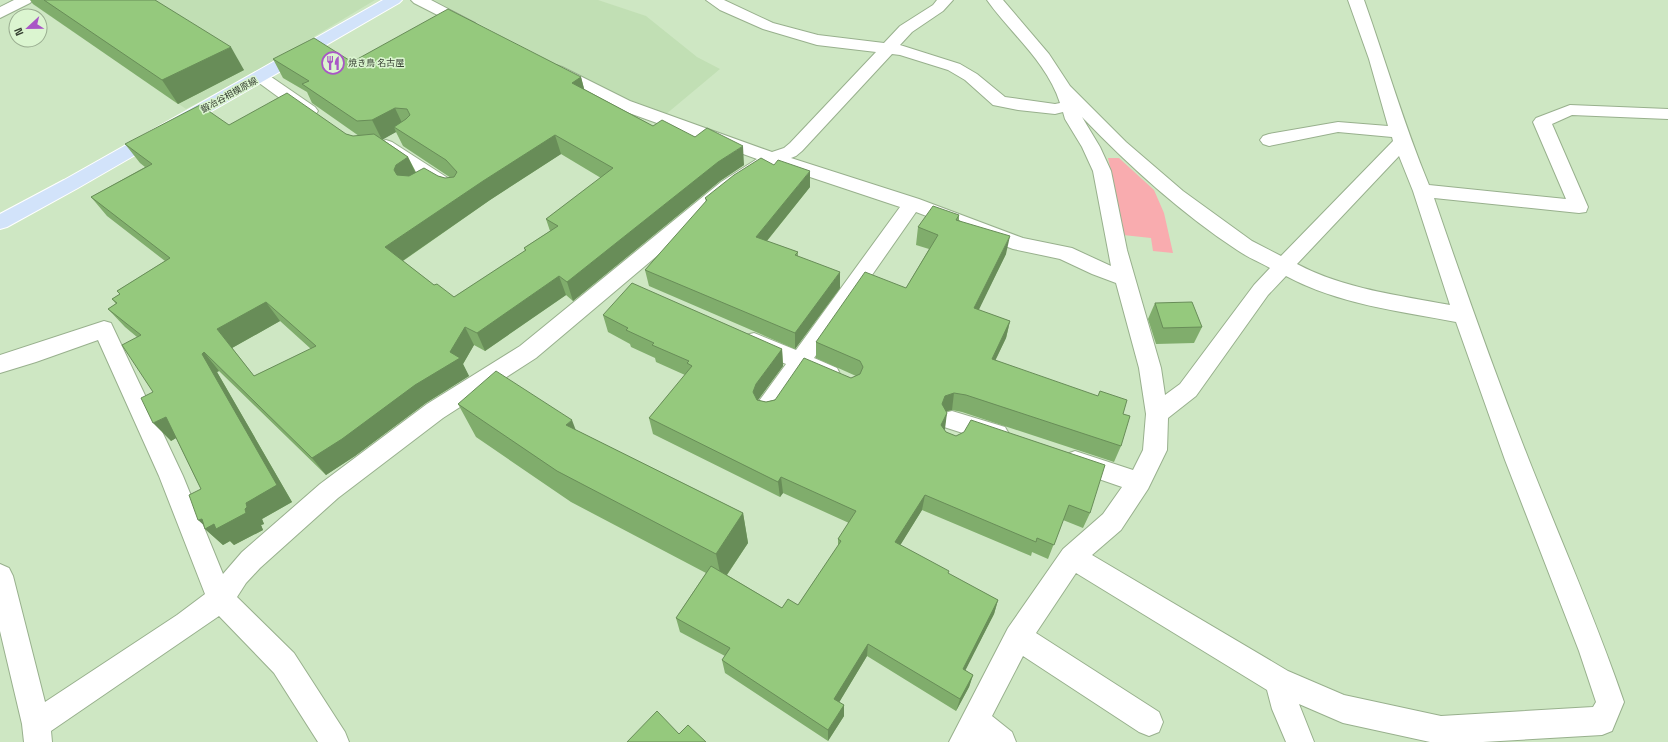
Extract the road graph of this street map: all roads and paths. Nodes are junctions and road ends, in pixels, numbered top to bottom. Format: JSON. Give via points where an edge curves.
{"nodes":[{"id":1,"x":25,"y":0,"type":"edge"},
{"id":2,"x":394,"y":0,"type":"edge"},
{"id":3,"x":419,"y":0,"type":"edge"},
{"id":4,"x":714,"y":0,"type":"edge"},
{"id":5,"x":945,"y":0,"type":"edge"},
{"id":6,"x":995,"y":0,"type":"edge"},
{"id":7,"x":1356,"y":0,"type":"edge"},
{"id":8,"x":0,"y":13,"type":"edge"},
{"id":9,"x":482,"y":32,"type":"edge"},
{"id":10,"x":887,"y":50,"type":"junction"},
{"id":11,"x":539,"y":61,"type":"edge"},
{"id":12,"x":261,"y":77,"type":"junction"},
{"id":13,"x":1066,"y":97,"type":"junction"},
{"id":14,"x":1668,"y":114,"type":"edge"},
{"id":15,"x":326,"y":122,"type":"edge"},
{"id":16,"x":403,"y":136,"type":"edge"},
{"id":17,"x":1401,"y":137,"type":"junction"},
{"id":18,"x":1269,"y":140,"type":"dead end"},
{"id":19,"x":772,"y":158,"type":"junction"},
{"id":20,"x":1422,"y":190,"type":"junction"},
{"id":21,"x":455,"y":191,"type":"edge"},
{"id":22,"x":912,"y":204,"type":"junction"},
{"id":23,"x":0,"y":222,"type":"edge"},
{"id":24,"x":1284,"y":267,"type":"junction"},
{"id":25,"x":1124,"y":278,"type":"junction"},
{"id":26,"x":615,"y":282,"type":"junction"},
{"id":27,"x":636,"y":291,"type":"edge"},
{"id":28,"x":1464,"y":316,"type":"junction"},
{"id":29,"x":736,"y":334,"type":"edge"},
{"id":30,"x":800,"y":361,"type":"junction"},
{"id":31,"x":0,"y":364,"type":"edge"},
{"id":32,"x":850,"y":384,"type":"edge"},
{"id":33,"x":767,"y":408,"type":"edge"},
{"id":34,"x":1157,"y":414,"type":"junction"},
{"id":35,"x":955,"y":427,"type":"dead end"},
{"id":36,"x":1013,"y":440,"type":"edge"},
{"id":37,"x":1058,"y":455,"type":"edge"},
{"id":38,"x":1139,"y":482,"type":"junction"},
{"id":39,"x":1072,"y":558,"type":"junction"},
{"id":40,"x":0,"y":576,"type":"edge"},
{"id":41,"x":220,"y":599,"type":"junction"},
{"id":42,"x":1018,"y":638,"type":"junction"},
{"id":43,"x":1278,"y":681,"type":"junction"},
{"id":44,"x":1149,"y":722,"type":"dead end"},
{"id":45,"x":969,"y":732,"type":"edge"},
{"id":46,"x":37,"y":733,"type":"edge"},
{"id":47,"x":335,"y":742,"type":"edge"},
{"id":48,"x":1002,"y":742,"type":"edge"},
{"id":49,"x":1300,"y":742,"type":"edge"}],
"edges":[{"from":1,"to":8,"type":"street"},
{"from":2,"to":12,"type":"main road","name":"鍛冶谷相模原線"},
{"from":3,"to":9,"type":"street"},
{"from":4,"to":10,"type":"street","via":[[768,26],[810,38]]},
{"from":5,"to":10,"type":"street","via":[[938,8],[906,29]]},
{"from":6,"to":13,"type":"street","via":[[1043,56]]},
{"from":7,"to":17,"type":"street"},
{"from":10,"to":13,"type":"street","via":[[902,50],[954,67],[971,77],[999,101],[1018,106],[1055,109]]},
{"from":10,"to":19,"type":"street","via":[[796,147],[790,152]]},
{"from":11,"to":19,"type":"street","via":[[624,105]]},
{"from":12,"to":15,"type":"street"},
{"from":12,"to":23,"type":"main road","name":"鍛冶谷相模原線"},
{"from":13,"to":24,"type":"street","via":[[1176,195],[1245,246]]},
{"from":13,"to":25,"type":"street","via":[[1074,119],[1102,171]]},
{"from":14,"to":20,"type":"street","via":[[1570,110],[1542,122],[1579,207]]},
{"from":16,"to":21,"type":"street","via":[[379,147],[427,181]]},
{"from":17,"to":18,"type":"street","via":[[1338,127]]},
{"from":17,"to":20,"type":"street"},
{"from":17,"to":24,"type":"street"},
{"from":19,"to":22,"type":"street"},
{"from":19,"to":26,"type":"street","via":[[728,186]]},
{"from":20,"to":28,"type":"street"},
{"from":22,"to":25,"type":"street","via":[[1020,244],[1065,253]]},
{"from":22,"to":30,"type":"street"},
{"from":24,"to":28,"type":"street","via":[[1351,294]]},
{"from":24,"to":34,"type":"street","via":[[1262,290],[1188,390]]},
{"from":25,"to":34,"type":"street","via":[[1150,368]]},
{"from":26,"to":27,"type":"street"},
{"from":26,"to":41,"type":"street","via":[[528,352],[435,411],[328,491],[251,560]]},
{"from":28,"to":43,"type":"street","via":[[1517,460],[1594,651],[1610,702],[1602,721],[1441,730],[1342,708]]},
{"from":29,"to":30,"type":"street"},
{"from":30,"to":32,"type":"street"},
{"from":30,"to":33,"type":"street"},
{"from":31,"to":41,"type":"street","via":[[104,329],[172,476]]},
{"from":34,"to":38,"type":"street","via":[[1155,450]]},
{"from":35,"to":36,"type":"street"},
{"from":37,"to":38,"type":"street"},
{"from":38,"to":39,"type":"street","via":[[1112,522]]},
{"from":39,"to":42,"type":"street"},
{"from":39,"to":43,"type":"street"},
{"from":40,"to":46,"type":"street"},
{"from":41,"to":46,"type":"street"},
{"from":41,"to":47,"type":"street","via":[[284,663]]},
{"from":42,"to":44,"type":"street"},
{"from":42,"to":45,"type":"street"},
{"from":43,"to":49,"type":"street"},
{"from":45,"to":48,"type":"street"}]}
